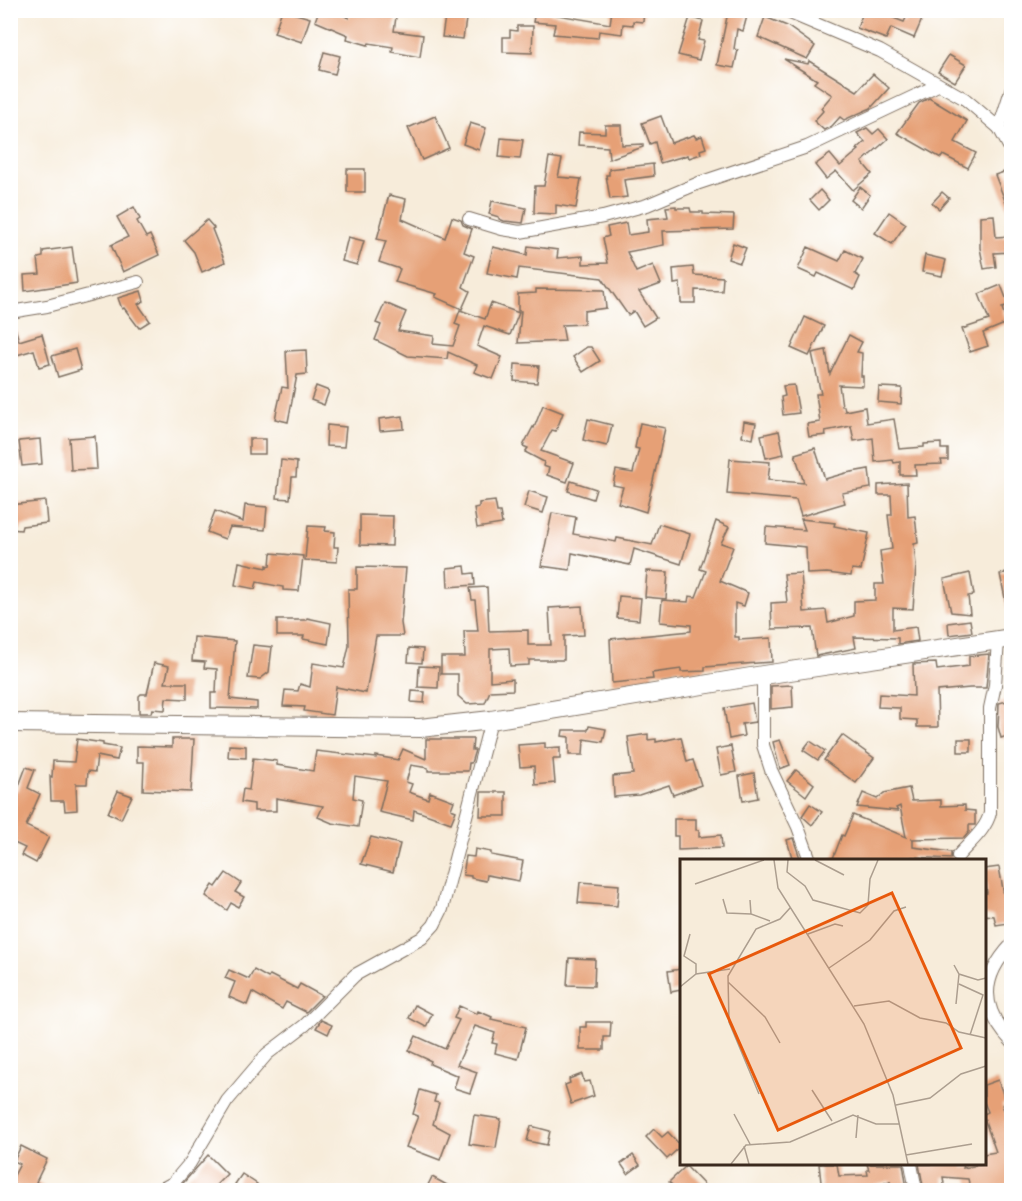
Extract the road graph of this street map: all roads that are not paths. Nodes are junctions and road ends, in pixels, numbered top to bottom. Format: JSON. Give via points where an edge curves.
{"nodes":[{"id":1,"x":783,"y":10,"type":"edge"},
{"id":2,"x":938,"y":85,"type":"junction"},
{"id":3,"x":1011,"y":87,"type":"edge"},
{"id":4,"x":999,"y":128,"type":"junction"},
{"id":5,"x":1011,"y":152,"type":"edge"},
{"id":6,"x":469,"y":219,"type":"dead end"},
{"id":7,"x":138,"y":282,"type":"dead end"},
{"id":8,"x":10,"y":312,"type":"edge"},
{"id":9,"x":1005,"y":639,"type":"edge"},
{"id":10,"x":763,"y":675,"type":"junction"},
{"id":11,"x":491,"y":720,"type":"junction"},
{"id":12,"x":10,"y":723,"type":"edge"},
{"id":13,"x":958,"y":856,"type":"dead end"},
{"id":14,"x":809,"y":859,"type":"edge"},
{"id":15,"x":1011,"y":944,"type":"edge"},
{"id":16,"x":1011,"y":1042,"type":"edge"},
{"id":17,"x":911,"y":1165,"type":"edge"},
{"id":18,"x":160,"y":1191,"type":"edge"},
{"id":19,"x":916,"y":1191,"type":"edge"}],
"edges":[{"from":1,"to":2,"type":"street","via":[[880,51]]},
{"from":2,"to":4,"type":"street","via":[[966,99]]},
{"from":2,"to":6,"type":"street","via":[[807,147],[647,205],[520,232]]},
{"from":3,"to":4,"type":"street"},
{"from":4,"to":5,"type":"street"},
{"from":7,"to":8,"type":"street"},
{"from":9,"to":10,"type":"main road"},
{"from":9,"to":13,"type":"street","via":[[990,708],[990,813],[984,827]]},
{"from":10,"to":11,"type":"main road"},
{"from":10,"to":14,"type":"street","via":[[763,745]]},
{"from":11,"to":12,"type":"main road","via":[[377,729]]},
{"from":11,"to":18,"type":"street","via":[[442,909],[434,925],[422,938],[356,975],[305,1025],[267,1053],[228,1101],[190,1163],[173,1183]]},
{"from":15,"to":16,"type":"street","via":[[988,979],[987,994],[994,1018]]},
{"from":17,"to":19,"type":"street"}]}
